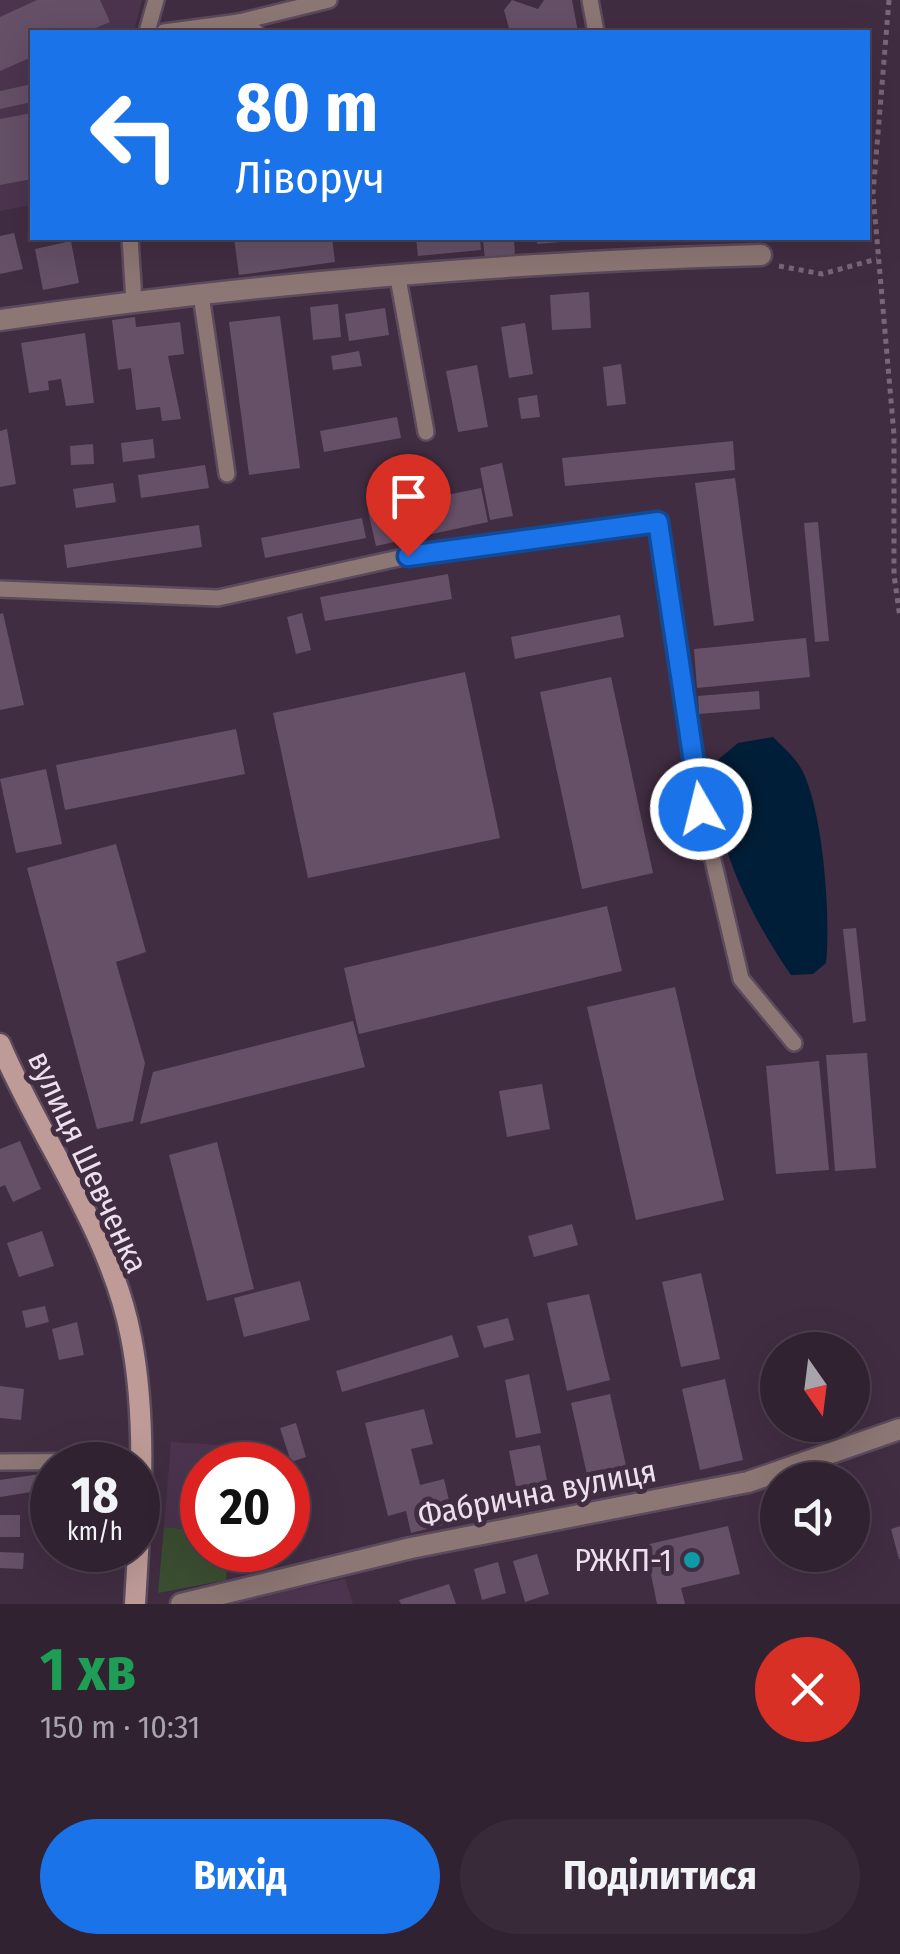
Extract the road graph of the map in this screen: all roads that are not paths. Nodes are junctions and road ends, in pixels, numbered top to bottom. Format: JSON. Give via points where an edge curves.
{"nodes":[{"id":1,"x":156,"y":0,"type":"edge"},
{"id":2,"x":329,"y":0,"type":"edge"},
{"id":3,"x":590,"y":0,"type":"edge"},
{"id":4,"x":269,"y":6,"type":"edge"},
{"id":5,"x":239,"y":22,"type":"junction"},
{"id":6,"x":148,"y":30,"type":"edge"},
{"id":7,"x":179,"y":30,"type":"edge"},
{"id":8,"x":253,"y":30,"type":"edge"},
{"id":9,"x":596,"y":30,"type":"edge"},
{"id":10,"x":130,"y":240,"type":"edge"},
{"id":11,"x":762,"y":255,"type":"road end"},
{"id":12,"x":398,"y":278,"type":"junction"},
{"id":13,"x":201,"y":294,"type":"junction"},
{"id":14,"x":134,"y":300,"type":"junction"},
{"id":15,"x":0,"y":320,"type":"edge"},
{"id":16,"x":426,"y":432,"type":"dead end"},
{"id":17,"x":226,"y":474,"type":"dead end"},
{"id":18,"x":0,"y":589,"type":"edge"},
{"id":19,"x":794,"y":1043,"type":"dead end"},
{"id":20,"x":1,"y":1049,"type":"edge"},
{"id":21,"x":900,"y":1430,"type":"edge"},
{"id":22,"x":139,"y":1442,"type":"edge"},
{"id":23,"x":0,"y":1462,"type":"edge"},
{"id":24,"x":30,"y":1462,"type":"edge"},
{"id":25,"x":136,"y":1572,"type":"edge"},
{"id":26,"x":135,"y":1604,"type":"edge"},
{"id":27,"x":181,"y":1604,"type":"edge"}],
"edges":[{"from":1,"to":6,"type":"lane"},
{"from":2,"to":4,"type":"lane"},
{"from":3,"to":9,"type":"lane"},
{"from":4,"to":5,"type":"lane"},
{"from":5,"to":7,"type":"lane"},
{"from":5,"to":8,"type":"lane"},
{"from":10,"to":14,"type":"lane"},
{"from":11,"to":12,"type":"street"},
{"from":12,"to":13,"type":"street"},
{"from":12,"to":16,"type":"lane"},
{"from":13,"to":14,"type":"street"},
{"from":13,"to":17,"type":"lane"},
{"from":14,"to":15,"type":"street"},
{"from":18,"to":19,"type":"lane","via":[[218,598],[408,556],[658,522],[701,809],[741,979]]},
{"from":20,"to":22,"type":"street","name":"вулиця Шевченка","via":[[110,1273],[131,1335]]},
{"from":21,"to":27,"type":"street","name":"Фабрична вулиця","via":[[748,1482],[411,1548]]},
{"from":23,"to":24,"type":"lane"},
{"from":25,"to":26,"type":"street","name":"вулиця Шевченка"}]}
